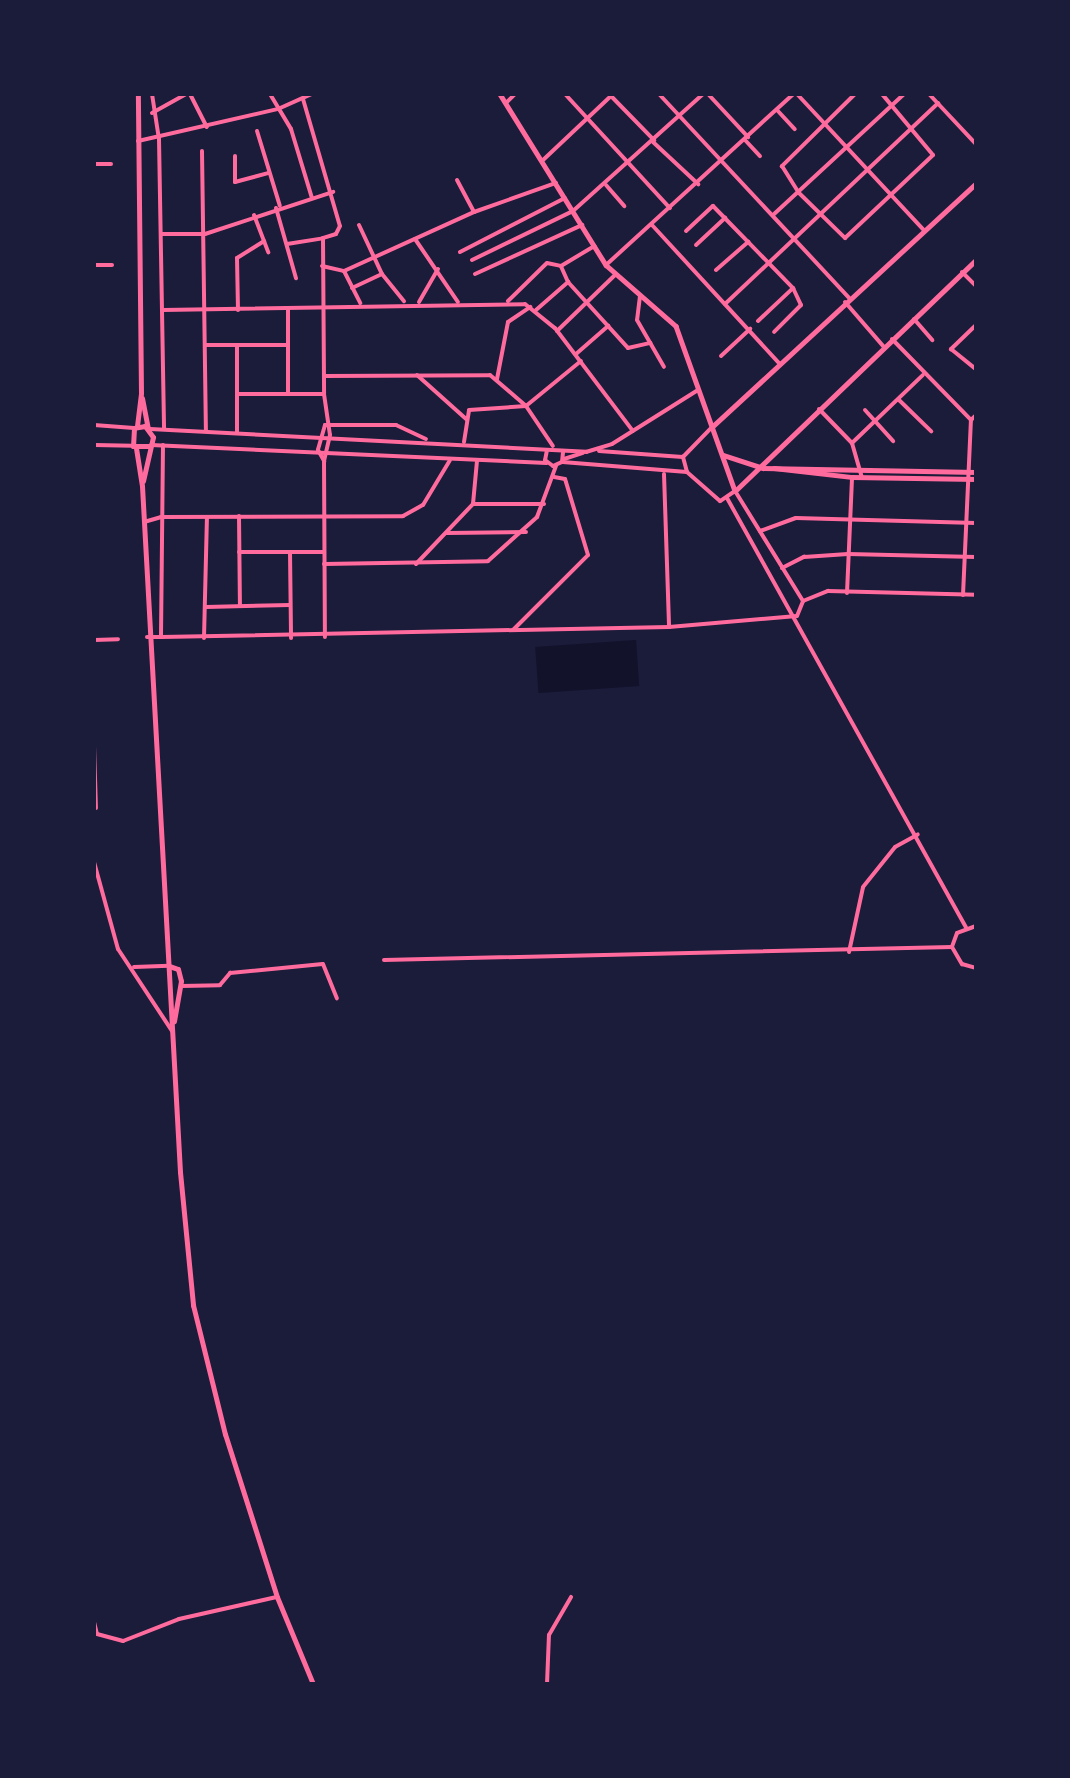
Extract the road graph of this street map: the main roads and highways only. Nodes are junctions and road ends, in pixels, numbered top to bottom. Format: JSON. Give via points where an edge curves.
{"nodes":[{"id":1,"x":138,"y":94,"type":"edge"},
{"id":2,"x":141,"y":393,"type":"junction"},
{"id":3,"x":135,"y":427,"type":"junction"},
{"id":4,"x":149,"y":428,"type":"junction"},
{"id":5,"x":151,"y":445,"type":"junction"},
{"id":6,"x":134,"y":447,"type":"junction"},
{"id":7,"x":142,"y":486,"type":"junction"},
{"id":8,"x":169,"y":966,"type":"junction"},
{"id":9,"x":172,"y":1031,"type":"junction"},
{"id":10,"x":313,"y":1683,"type":"edge"}],
"edges":[{"from":1,"to":2,"type":"main road"},
{"from":2,"to":3,"type":"main road"},
{"from":2,"to":4,"type":"main road"},
{"from":3,"to":4,"type":"main road"},
{"from":3,"to":6,"type":"main road"},
{"from":4,"to":5,"type":"main road"},
{"from":5,"to":6,"type":"main road"},
{"from":5,"to":7,"type":"main road"},
{"from":6,"to":7,"type":"main road"},
{"from":7,"to":8,"type":"main road","via":[[147,637]]},
{"from":8,"to":9,"type":"main road"},
{"from":8,"to":9,"type":"main road","via":[[179,970],[181,986]]},
{"from":9,"to":10,"type":"main road","via":[[193,1305],[225,1434],[277,1597]]}]}
